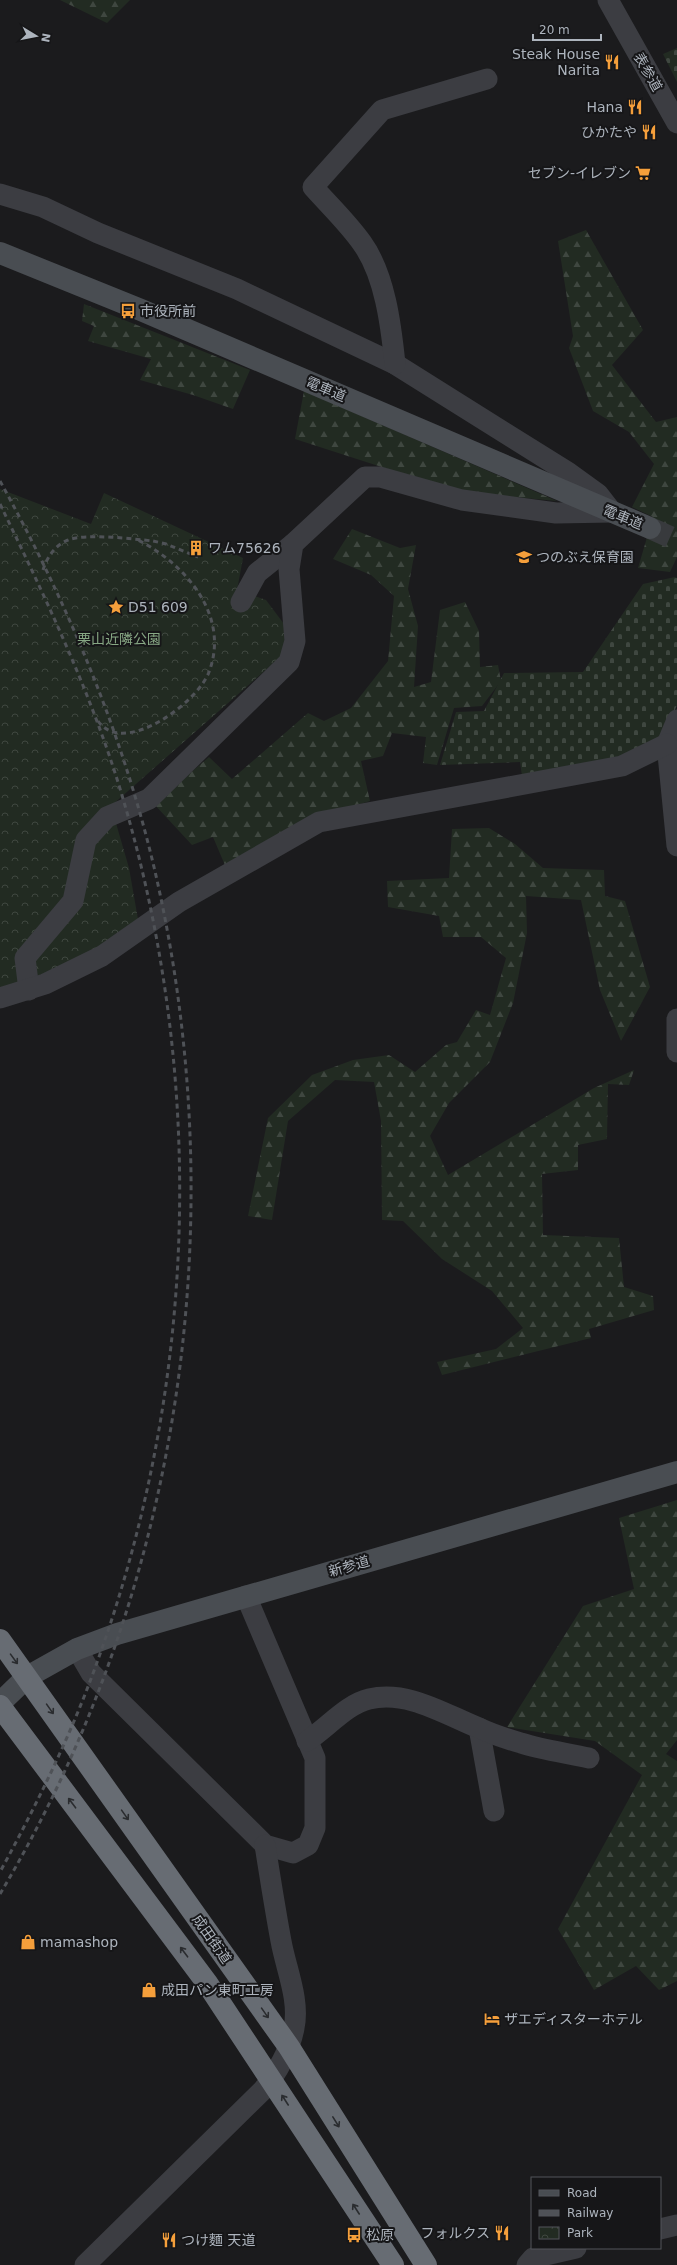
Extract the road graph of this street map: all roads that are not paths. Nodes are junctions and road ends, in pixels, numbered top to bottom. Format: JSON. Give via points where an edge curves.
{"nodes":[{"id":1,"x":608,"y":0,"type":"edge"},
{"id":2,"x":487,"y":78,"type":"dead end"},
{"id":3,"x":677,"y":123,"type":"edge"},
{"id":4,"x":0,"y":194,"type":"edge"},
{"id":5,"x":0,"y":253,"type":"edge"},
{"id":6,"x":395,"y":364,"type":"junction"},
{"id":7,"x":612,"y":512,"type":"junction"},
{"id":8,"x":650,"y":528,"type":"tunnel mouth"},
{"id":9,"x":294,"y":544,"type":"junction"},
{"id":10,"x":241,"y":602,"type":"dead end"},
{"id":11,"x":677,"y":720,"type":"edge"},
{"id":12,"x":667,"y":744,"type":"junction"},
{"id":13,"x":677,"y":846,"type":"edge"},
{"id":14,"x":29,"y":990,"type":"junction"},
{"id":15,"x":0,"y":998,"type":"edge"},
{"id":16,"x":677,"y":1019,"type":"edge"},
{"id":17,"x":677,"y":1052,"type":"edge"},
{"id":18,"x":677,"y":1472,"type":"edge"},
{"id":19,"x":246,"y":1596,"type":"junction"},
{"id":20,"x":0,"y":1640,"type":"edge"},
{"id":21,"x":77,"y":1649,"type":"junction"},
{"id":22,"x":27,"y":1677,"type":"junction"},
{"id":23,"x":0,"y":1703,"type":"edge"},
{"id":24,"x":0,"y":1706,"type":"edge"},
{"id":25,"x":479,"y":1728,"type":"junction"},
{"id":26,"x":307,"y":1740,"type":"junction"},
{"id":27,"x":590,"y":1758,"type":"dead end"},
{"id":28,"x":494,"y":1811,"type":"dead end"},
{"id":29,"x":265,"y":1845,"type":"junction"},
{"id":30,"x":289,"y":2047,"type":"junction"},
{"id":31,"x":271,"y":2079,"type":"junction"},
{"id":32,"x":677,"y":2225,"type":"edge"},
{"id":33,"x":661,"y":2228,"type":"edge"},
{"id":34,"x":572,"y":2249,"type":"edge"},
{"id":35,"x":86,"y":2265,"type":"edge"},
{"id":36,"x":393,"y":2265,"type":"edge"},
{"id":37,"x":426,"y":2265,"type":"edge"},
{"id":38,"x":526,"y":2265,"type":"edge"}],
"edges":[{"from":1,"to":3,"type":"street","name":"表参道"},
{"from":2,"to":6,"type":"street","via":[[382,110],[313,187],[363,244],[379,277],[391,321]]},
{"from":4,"to":6,"type":"street","via":[[43,207],[98,233],[237,289]]},
{"from":5,"to":7,"type":"street","name":"電車道","via":[[141,310]]},
{"from":6,"to":7,"type":"street","via":[[569,473],[598,494]]},
{"from":7,"to":8,"type":"street","name":"電車道"},
{"from":7,"to":9,"type":"street","via":[[556,513],[462,500],[380,477],[365,477]]},
{"from":9,"to":10,"type":"street","via":[[257,573]]},
{"from":9,"to":14,"type":"street","via":[[289,569],[295,641],[289,662],[149,799],[107,817],[86,840],[73,900],[24,958]]},
{"from":11,"to":12,"type":"street"},
{"from":12,"to":13,"type":"street"},
{"from":12,"to":14,"type":"street","via":[[622,766],[319,822],[179,902],[102,956]]},
{"from":14,"to":15,"type":"street"},
{"from":16,"to":17,"type":"street"},
{"from":18,"to":19,"type":"street","name":"新参道"},
{"from":19,"to":21,"type":"street","name":"新参道","via":[[117,1634]]},
{"from":19,"to":26,"type":"street"},
{"from":20,"to":22,"type":"highway","name":"成田街道","one_way":true},
{"from":21,"to":22,"type":"street","name":"新参道"},
{"from":21,"to":29,"type":"street","via":[[91,1673]]},
{"from":22,"to":23,"type":"street","name":"新参道"},
{"from":22,"to":30,"type":"highway","name":"成田街道","one_way":true},
{"from":31,"to":24,"type":"highway","name":"成田街道","one_way":true,"via":[[207,1983]]},
{"from":25,"to":26,"type":"street","via":[[418,1702],[388,1696],[368,1699],[350,1707],[324,1730]]},
{"from":25,"to":27,"type":"street","via":[[523,1744]]},
{"from":25,"to":28,"type":"street"},
{"from":26,"to":29,"type":"street","via":[[315,1758],[315,1828],[308,1845],[293,1853]]},
{"from":29,"to":30,"type":"street","via":[[281,1942],[293,1995],[294,2028]]},
{"from":30,"to":31,"type":"street"},
{"from":30,"to":37,"type":"highway","name":"成田街道","one_way":true},
{"from":31,"to":35,"type":"street"},
{"from":36,"to":31,"type":"highway","name":"成田街道","one_way":true},
{"from":32,"to":33,"type":"street"},
{"from":34,"to":38,"type":"street","via":[[533,2258]]}]}
